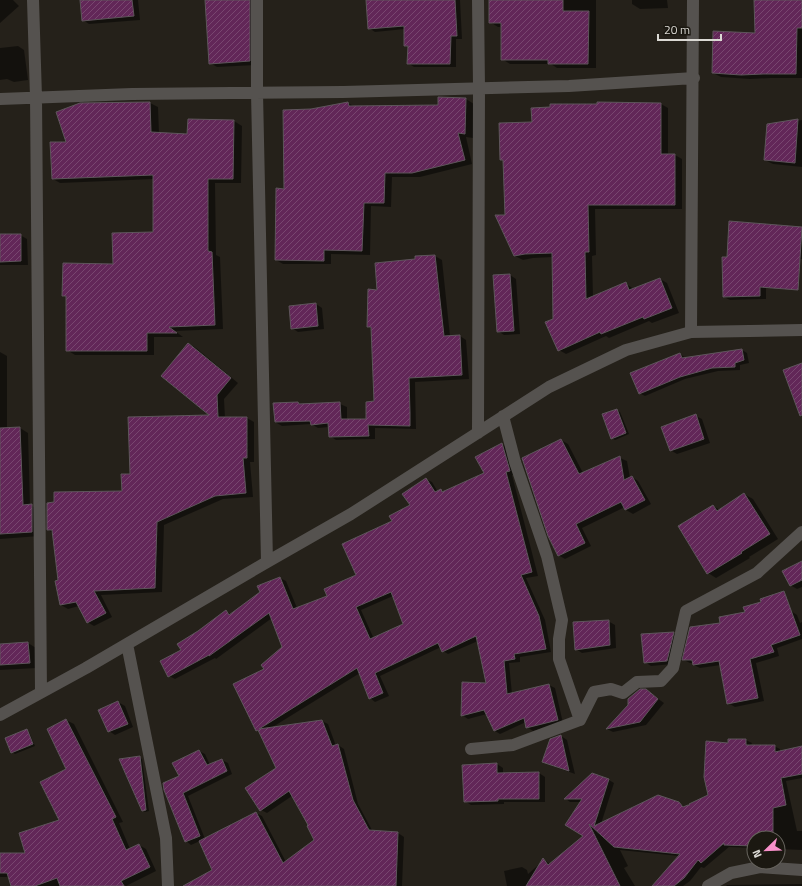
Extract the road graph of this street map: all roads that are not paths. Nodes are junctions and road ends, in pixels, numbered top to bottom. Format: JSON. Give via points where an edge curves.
{"nodes":[{"id":1,"x":33,"y":0,"type":"edge"},
{"id":2,"x":257,"y":0,"type":"edge"},
{"id":3,"x":478,"y":0,"type":"edge"},
{"id":4,"x":693,"y":0,"type":"edge"},
{"id":5,"x":694,"y":78,"type":"junction"},
{"id":6,"x":479,"y":87,"type":"junction"},
{"id":7,"x":257,"y":93,"type":"junction"},
{"id":8,"x":36,"y":97,"type":"junction"},
{"id":9,"x":0,"y":99,"type":"edge"},
{"id":10,"x":802,"y":330,"type":"edge"},
{"id":11,"x":691,"y":332,"type":"junction"},
{"id":12,"x":503,"y":416,"type":"junction"},
{"id":13,"x":478,"y":434,"type":"junction"},
{"id":14,"x":802,"y":532,"type":"edge"},
{"id":15,"x":267,"y":562,"type":"junction"},
{"id":16,"x":127,"y":644,"type":"junction"},
{"id":17,"x":41,"y":692,"type":"junction"},
{"id":18,"x":0,"y":715,"type":"edge"},
{"id":19,"x":580,"y":720,"type":"junction"},
{"id":20,"x":471,"y":749,"type":"dead end"},
{"id":21,"x":802,"y":870,"type":"edge"},
{"id":22,"x":168,"y":886,"type":"edge"},
{"id":23,"x":708,"y":886,"type":"edge"}],
"edges":[{"from":1,"to":8,"type":"street"},
{"from":2,"to":7,"type":"street"},
{"from":3,"to":6,"type":"street"},
{"from":4,"to":5,"type":"street"},
{"from":5,"to":6,"type":"street","via":[[569,86]]},
{"from":5,"to":11,"type":"street"},
{"from":6,"to":7,"type":"street"},
{"from":6,"to":13,"type":"street"},
{"from":7,"to":8,"type":"street"},
{"from":7,"to":15,"type":"street"},
{"from":8,"to":9,"type":"street"},
{"from":8,"to":17,"type":"street"},
{"from":10,"to":11,"type":"street"},
{"from":11,"to":12,"type":"street","via":[[626,350],[549,387]]},
{"from":12,"to":13,"type":"street"},
{"from":12,"to":19,"type":"street","via":[[515,462],[547,556],[562,620],[559,659]]},
{"from":13,"to":15,"type":"street","via":[[351,514]]},
{"from":14,"to":19,"type":"street","via":[[757,573],[686,611],[673,668],[661,681],[637,682],[623,693],[611,689],[594,692]]},
{"from":15,"to":16,"type":"street"},
{"from":16,"to":17,"type":"street"},
{"from":16,"to":22,"type":"street","via":[[166,838]]},
{"from":17,"to":18,"type":"street"},
{"from":19,"to":20,"type":"street","via":[[513,745]]},
{"from":21,"to":23,"type":"street","via":[[760,867],[731,873]]}]}
